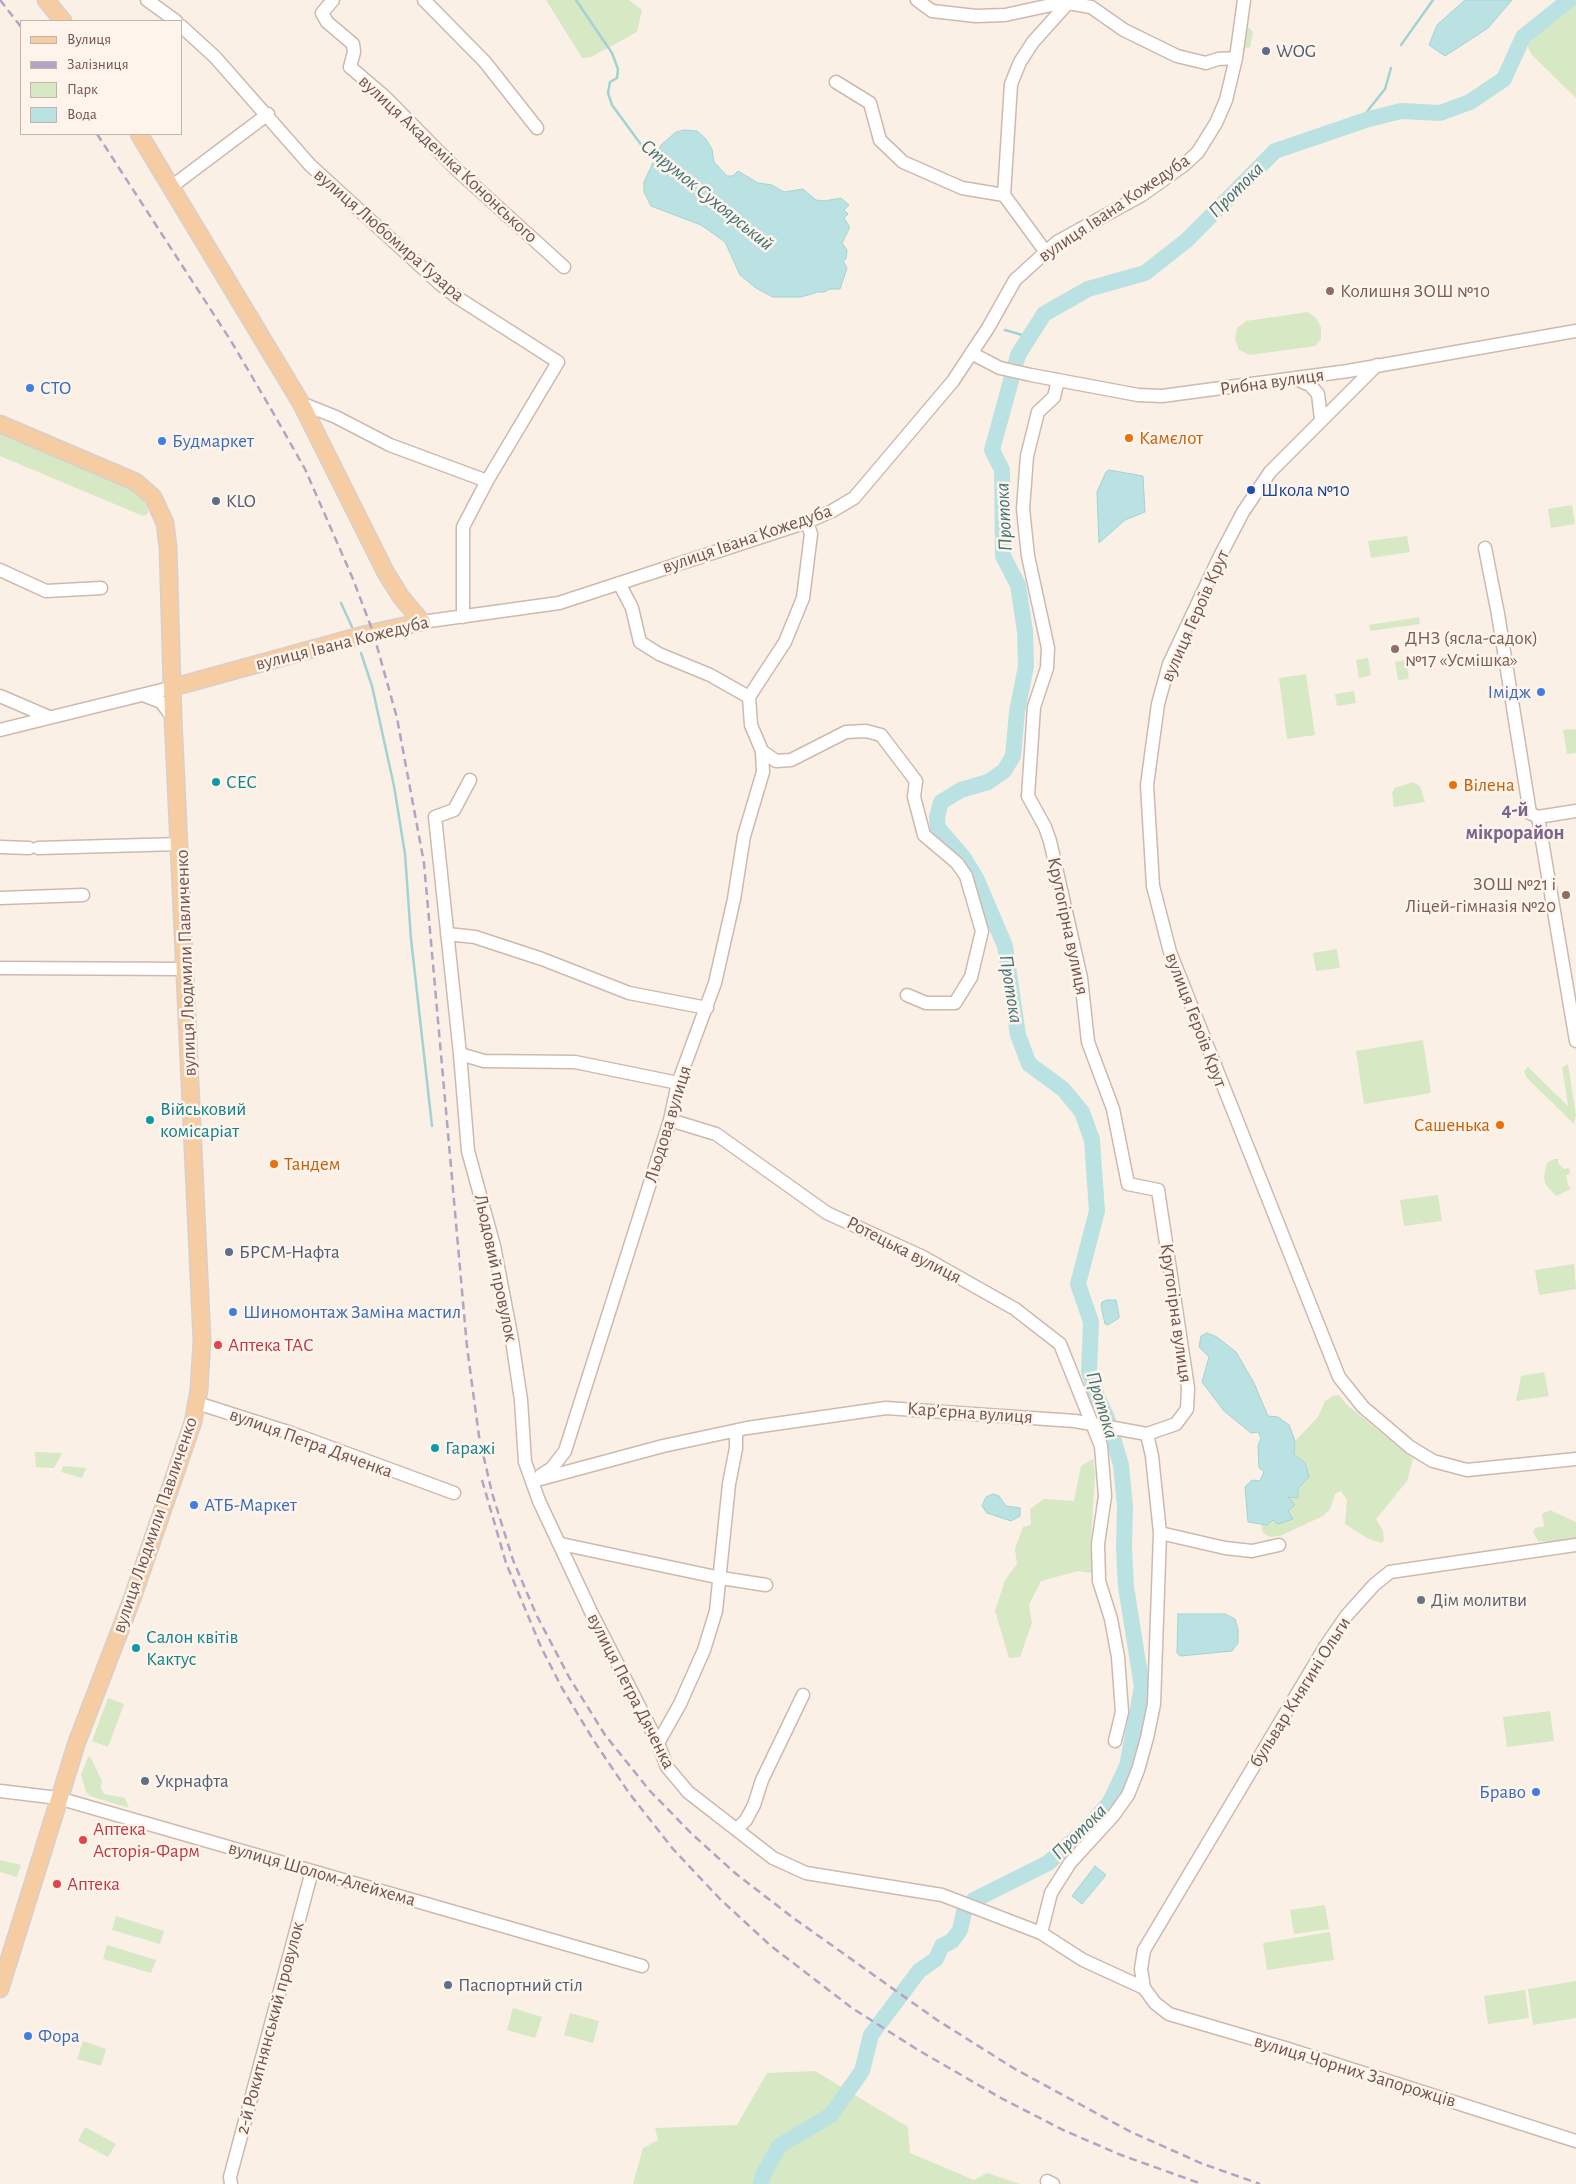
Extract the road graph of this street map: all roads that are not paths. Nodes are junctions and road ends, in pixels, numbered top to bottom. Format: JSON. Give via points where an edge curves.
{"nodes":[{"id":1,"x":46,"y":0,"type":"edge"},
{"id":2,"x":148,"y":0,"type":"edge"},
{"id":3,"x":332,"y":0,"type":"edge"},
{"id":4,"x":424,"y":0,"type":"edge"},
{"id":5,"x":917,"y":0,"type":"edge"},
{"id":6,"x":1244,"y":0,"type":"edge"},
{"id":7,"x":1068,"y":3,"type":"junction"},
{"id":8,"x":1091,"y":4,"type":"edge"},
{"id":9,"x":62,"y":20,"type":"edge"},
{"id":10,"x":175,"y":20,"type":"edge"},
{"id":11,"x":182,"y":27,"type":"edge"},
{"id":12,"x":1236,"y":58,"type":"junction"},
{"id":13,"x":836,"y":82,"type":"dead end"},
{"id":14,"x":268,"y":114,"type":"junction"},
{"id":15,"x":537,"y":128,"type":"dead end"},
{"id":16,"x":140,"y":135,"type":"edge"},
{"id":17,"x":171,"y":187,"type":"junction"},
{"id":18,"x":1004,"y":195,"type":"junction"},
{"id":19,"x":1045,"y":251,"type":"junction"},
{"id":20,"x":564,"y":267,"type":"dead end"},
{"id":21,"x":1576,"y":331,"type":"edge"},
{"id":22,"x":971,"y":353,"type":"junction"},
{"id":23,"x":1378,"y":365,"type":"junction"},
{"id":24,"x":1296,"y":379,"type":"junction"},
{"id":25,"x":1058,"y":380,"type":"junction"},
{"id":26,"x":301,"y":403,"type":"junction"},
{"id":27,"x":1321,"y":419,"type":"junction"},
{"id":28,"x":0,"y":424,"type":"edge"},
{"id":29,"x":486,"y":481,"type":"junction"},
{"id":30,"x":807,"y":522,"type":"junction"},
{"id":31,"x":1484,"y":548,"type":"dead end"},
{"id":32,"x":0,"y":570,"type":"edge"},
{"id":33,"x":619,"y":583,"type":"junction"},
{"id":34,"x":101,"y":588,"type":"dead end"},
{"id":35,"x":463,"y":617,"type":"junction"},
{"id":36,"x":422,"y":622,"type":"junction"},
{"id":37,"x":172,"y":659,"type":"junction"},
{"id":38,"x":197,"y":681,"type":"junction"},
{"id":39,"x":174,"y":687,"type":"junction"},
{"id":40,"x":149,"y":693,"type":"junction"},
{"id":41,"x":0,"y":696,"type":"edge"},
{"id":42,"x":748,"y":697,"type":"junction"},
{"id":43,"x":173,"y":712,"type":"junction"},
{"id":44,"x":49,"y":717,"type":"junction"},
{"id":45,"x":0,"y":730,"type":"edge"},
{"id":46,"x":762,"y":751,"type":"junction"},
{"id":47,"x":470,"y":780,"type":"dead end"},
{"id":48,"x":1576,"y":811,"type":"edge"},
{"id":49,"x":1538,"y":817,"type":"junction"},
{"id":50,"x":180,"y":844,"type":"junction"},
{"id":51,"x":0,"y":847,"type":"edge"},
{"id":52,"x":83,"y":895,"type":"dead end"},
{"id":53,"x":0,"y":898,"type":"edge"},
{"id":54,"x":447,"y":934,"type":"junction"},
{"id":55,"x":0,"y":968,"type":"edge"},
{"id":56,"x":186,"y":969,"type":"junction"},
{"id":57,"x":907,"y":995,"type":"dead end"},
{"id":58,"x":707,"y":1008,"type":"junction"},
{"id":59,"x":1576,"y":1041,"type":"edge"},
{"id":60,"x":460,"y":1054,"type":"junction"},
{"id":61,"x":678,"y":1083,"type":"junction"},
{"id":62,"x":670,"y":1120,"type":"junction"},
{"id":63,"x":197,"y":1403,"type":"junction"},
{"id":64,"x":1093,"y":1426,"type":"junction"},
{"id":65,"x":736,"y":1432,"type":"junction"},
{"id":66,"x":1147,"y":1434,"type":"junction"},
{"id":67,"x":1576,"y":1459,"type":"edge"},
{"id":68,"x":533,"y":1481,"type":"junction"},
{"id":69,"x":454,"y":1493,"type":"dead end"},
{"id":70,"x":1160,"y":1532,"type":"junction"},
{"id":71,"x":560,"y":1544,"type":"junction"},
{"id":72,"x":1279,"y":1545,"type":"dead end"},
{"id":73,"x":1576,"y":1545,"type":"edge"},
{"id":74,"x":721,"y":1578,"type":"junction"},
{"id":75,"x":766,"y":1585,"type":"dead end"},
{"id":76,"x":803,"y":1695,"type":"dead end"},
{"id":77,"x":1115,"y":1741,"type":"dead end"},
{"id":78,"x":658,"y":1743,"type":"junction"},
{"id":79,"x":64,"y":1781,"type":"junction"},
{"id":80,"x":0,"y":1791,"type":"edge"},
{"id":81,"x":35,"y":1796,"type":"junction"},
{"id":82,"x":58,"y":1798,"type":"junction"},
{"id":83,"x":79,"y":1804,"type":"junction"},
{"id":84,"x":52,"y":1818,"type":"junction"},
{"id":85,"x":737,"y":1829,"type":"junction"},
{"id":86,"x":312,"y":1871,"type":"junction"},
{"id":87,"x":1041,"y":1933,"type":"junction"},
{"id":88,"x":642,"y":1966,"type":"dead end"},
{"id":89,"x":1144,"y":1988,"type":"junction"},
{"id":90,"x":0,"y":1989,"type":"edge"},
{"id":91,"x":1576,"y":2141,"type":"edge"},
{"id":92,"x":231,"y":2184,"type":"edge"}],
"edges":[{"from":1,"to":9,"type":"main road"},
{"from":2,"to":10,"type":"street"},
{"from":3,"to":20,"type":"street","name":"вулиця Академіка Кононського","via":[[322,13],[327,22],[353,44],[350,67]]},
{"from":4,"to":15,"type":"street","via":[[485,62]]},
{"from":5,"to":7,"type":"street","via":[[932,11],[976,16],[1005,15]]},
{"from":6,"to":12,"type":"street","name":"вулиця Івана Кожедуба"},
{"from":7,"to":8,"type":"street"},
{"from":7,"to":18,"type":"street","via":[[1033,42],[1011,84]]},
{"from":8,"to":12,"type":"street","via":[[1124,30],[1177,56],[1206,64],[1218,59]]},
{"from":11,"to":14,"type":"street","name":"вулиця Любомира Гузара"},
{"from":12,"to":19,"type":"street","name":"вулиця Івана Кожедуба","via":[[1226,100],[1198,152],[1150,190],[1072,232]]},
{"from":13,"to":18,"type":"street","via":[[870,103],[880,140],[903,162],[962,188]]},
{"from":14,"to":17,"type":"street"},
{"from":14,"to":29,"type":"street","name":"вулиця Любомира Гузара","via":[[310,165],[440,283],[558,362]]},
{"from":16,"to":17,"type":"main road"},
{"from":17,"to":26,"type":"main road"},
{"from":18,"to":19,"type":"street"},
{"from":19,"to":22,"type":"street","name":"вулиця Івана Кожедуба","via":[[1015,280]]},
{"from":21,"to":23,"type":"street","name":"Рибна вулиця"},
{"from":22,"to":25,"type":"street","name":"Рибна вулиця","via":[[1000,368]]},
{"from":22,"to":30,"type":"street","name":"вулиця Івана Кожедуба","via":[[953,381],[863,490],[843,505]]},
{"from":23,"to":24,"type":"street","name":"Рибна вулиця"},
{"from":23,"to":27,"type":"street","name":"вулиця Героїв Крут"},
{"from":24,"to":25,"type":"street","name":"Рибна вулиця","via":[[1156,396]]},
{"from":24,"to":27,"type":"street","via":[[1310,385],[1318,394]]},
{"from":25,"to":66,"type":"street","name":"Крутогірна вулиця","via":[[1054,397],[1038,412],[1027,456],[1023,509],[1028,556],[1048,648],[1047,668],[1034,707],[1028,796],[1050,841],[1081,978],[1088,1042],[1113,1109],[1128,1184],[1158,1190],[1188,1388],[1187,1409],[1176,1424]]},
{"from":26,"to":29,"type":"street","via":[[397,448]]},
{"from":26,"to":36,"type":"main road","via":[[386,573]]},
{"from":27,"to":67,"type":"street","name":"вулиця Героїв Крут","via":[[1270,472],[1243,512],[1169,664],[1158,704],[1147,785],[1153,886],[1165,940],[1339,1378],[1356,1401],[1410,1447],[1433,1462],[1467,1470]]},
{"from":28,"to":37,"type":"main road","name":"вулиця Людмили Павличенко","via":[[145,488],[161,511],[167,534]]},
{"from":29,"to":35,"type":"street","name":"вулиця Любомира Гузара","via":[[463,527]]},
{"from":30,"to":33,"type":"street","name":"вулиця Івана Кожедуба"},
{"from":30,"to":42,"type":"street","via":[[811,534],[803,598],[785,642]]},
{"from":31,"to":49,"type":"street","via":[[1498,614],[1526,797],[1530,813]]},
{"from":32,"to":34,"type":"street","via":[[46,591]]},
{"from":33,"to":35,"type":"street","name":"вулиця Івана Кожедуба","via":[[560,603]]},
{"from":33,"to":42,"type":"street","via":[[632,608],[640,642]]},
{"from":35,"to":36,"type":"street","name":"вулиця Івана Кожедуба"},
{"from":36,"to":38,"type":"main road","name":"вулиця Івана Кожедуба"},
{"from":37,"to":38,"type":"main road","via":[[179,673]]},
{"from":37,"to":39,"type":"main road","name":"вулиця Людмили Павличенко"},
{"from":37,"to":40,"type":"street","via":[[169,674]]},
{"from":38,"to":39,"type":"main road","name":"вулиця Івана Кожедуба"},
{"from":38,"to":43,"type":"main road","via":[[180,695]]},
{"from":39,"to":40,"type":"street","name":"вулиця Івана Кожедуба"},
{"from":39,"to":43,"type":"main road","name":"вулиця Людмили Павличенко"},
{"from":40,"to":43,"type":"street"},
{"from":40,"to":44,"type":"street","name":"вулиця Івана Кожедуба"},
{"from":41,"to":44,"type":"street"},
{"from":42,"to":46,"type":"street","name":"Льодова вулиця","via":[[751,725]]},
{"from":43,"to":50,"type":"main road","name":"вулиця Людмили Павличенко"},
{"from":44,"to":45,"type":"street","name":"вулиця Івана Кожедуба"},
{"from":46,"to":57,"type":"street","via":[[776,761],[791,760],[846,732],[866,731],[881,734],[916,780],[914,797],[924,835],[957,863],[966,876],[982,931],[971,977],[955,1003],[926,1002]]},
{"from":46,"to":58,"type":"street","name":"Льодова вулиця","via":[[763,772],[744,836],[732,909]]},
{"from":47,"to":54,"type":"street","name":"Льодовий провулок","via":[[454,810],[435,817]]},
{"from":48,"to":49,"type":"street"},
{"from":49,"to":59,"type":"street"},
{"from":50,"to":51,"type":"street"},
{"from":50,"to":56,"type":"main road","name":"вулиця Людмили Павличенко"},
{"from":52,"to":53,"type":"street"},
{"from":54,"to":58,"type":"street","via":[[474,937],[542,959],[629,994]]},
{"from":54,"to":60,"type":"street","name":"Льодовий провулок"},
{"from":55,"to":56,"type":"street"},
{"from":56,"to":63,"type":"main road","name":"вулиця Людмили Павличенко","via":[[202,1340]]},
{"from":58,"to":61,"type":"street","name":"Льодова вулиця"},
{"from":60,"to":61,"type":"street","via":[[484,1061],[575,1062]]},
{"from":60,"to":68,"type":"street","name":"Льодовий провулок","via":[[468,1151],[494,1246],[517,1374],[525,1462]]},
{"from":61,"to":62,"type":"street","name":"Льодова вулиця"},
{"from":62,"to":64,"type":"street","name":"Ротецька вулиця","via":[[716,1134],[827,1214],[923,1257],[1015,1309],[1060,1344]]},
{"from":62,"to":68,"type":"street","name":"Льодова вулиця","via":[[565,1451],[552,1468]]},
{"from":63,"to":69,"type":"street","name":"вулиця Петра Дяченка","via":[[291,1433]]},
{"from":63,"to":79,"type":"main road","name":"вулиця Людмили Павличенко","via":[[178,1469]]},
{"from":64,"to":65,"type":"street","name":"Карʼєрна вулиця","via":[[1075,1421],[886,1408]]},
{"from":64,"to":66,"type":"street","name":"Карʼєрна вулиця"},
{"from":64,"to":77,"type":"street","via":[[1101,1446],[1105,1496],[1098,1544],[1099,1581],[1112,1620],[1119,1666],[1122,1712]]},
{"from":65,"to":68,"type":"street","name":"Карʼєрна вулиця","via":[[662,1446]]},
{"from":65,"to":74,"type":"street"},
{"from":66,"to":70,"type":"street"},
{"from":68,"to":71,"type":"street","name":"вулиця Петра Дяченка"},
{"from":70,"to":72,"type":"street","via":[[1225,1548],[1252,1551]]},
{"from":70,"to":87,"type":"street","via":[[1154,1704],[1138,1770],[1128,1795],[1070,1863],[1051,1893]]},
{"from":71,"to":74,"type":"street"},
{"from":71,"to":78,"type":"street","name":"вулиця Петра Дяченка"},
{"from":73,"to":89,"type":"street","name":"бульвар Княгині Ольги","via":[[1390,1572],[1374,1585],[1347,1615],[1325,1647],[1144,1950],[1141,1969]]},
{"from":74,"to":75,"type":"street"},
{"from":74,"to":78,"type":"street","via":[[716,1611],[704,1650]]},
{"from":76,"to":85,"type":"street","via":[[762,1780],[754,1806]]},
{"from":78,"to":85,"type":"street","name":"вулиця Петра Дяченка","via":[[667,1767],[688,1792]]},
{"from":79,"to":81,"type":"street","via":[[47,1793]]},
{"from":79,"to":82,"type":"main road","name":"вулиця Людмили Павличенко"},
{"from":79,"to":83,"type":"street"},
{"from":80,"to":81,"type":"street","name":"вулиця Шолом-Алейхема"},
{"from":81,"to":82,"type":"street","name":"вулиця Шолом-Алейхема"},
{"from":81,"to":84,"type":"street","via":[[44,1802]]},
{"from":82,"to":83,"type":"street","name":"вулиця Шолом-Алейхема"},
{"from":82,"to":84,"type":"main road","name":"вулиця Людмили Павличенко"},
{"from":83,"to":84,"type":"street","via":[[67,1805]]},
{"from":83,"to":86,"type":"street","name":"вулиця Шолом-Алейхема"},
{"from":84,"to":90,"type":"main road","name":"вулиця Людмили Павличенко"},
{"from":85,"to":87,"type":"street","name":"вулиця Петра Дяченка","via":[[774,1858],[806,1873],[942,1894]]},
{"from":86,"to":88,"type":"street","name":"вулиця Шолом-Алейхема"},
{"from":86,"to":92,"type":"street","name":"2-й Рокитнянський провулок","via":[[230,2177]]},
{"from":87,"to":89,"type":"street","name":"вулиця Петра Дяченка","via":[[1083,1960]]},
{"from":89,"to":91,"type":"street","name":"вулиця Чорних Запорожців","via":[[1155,2003],[1170,2014]]}]}
